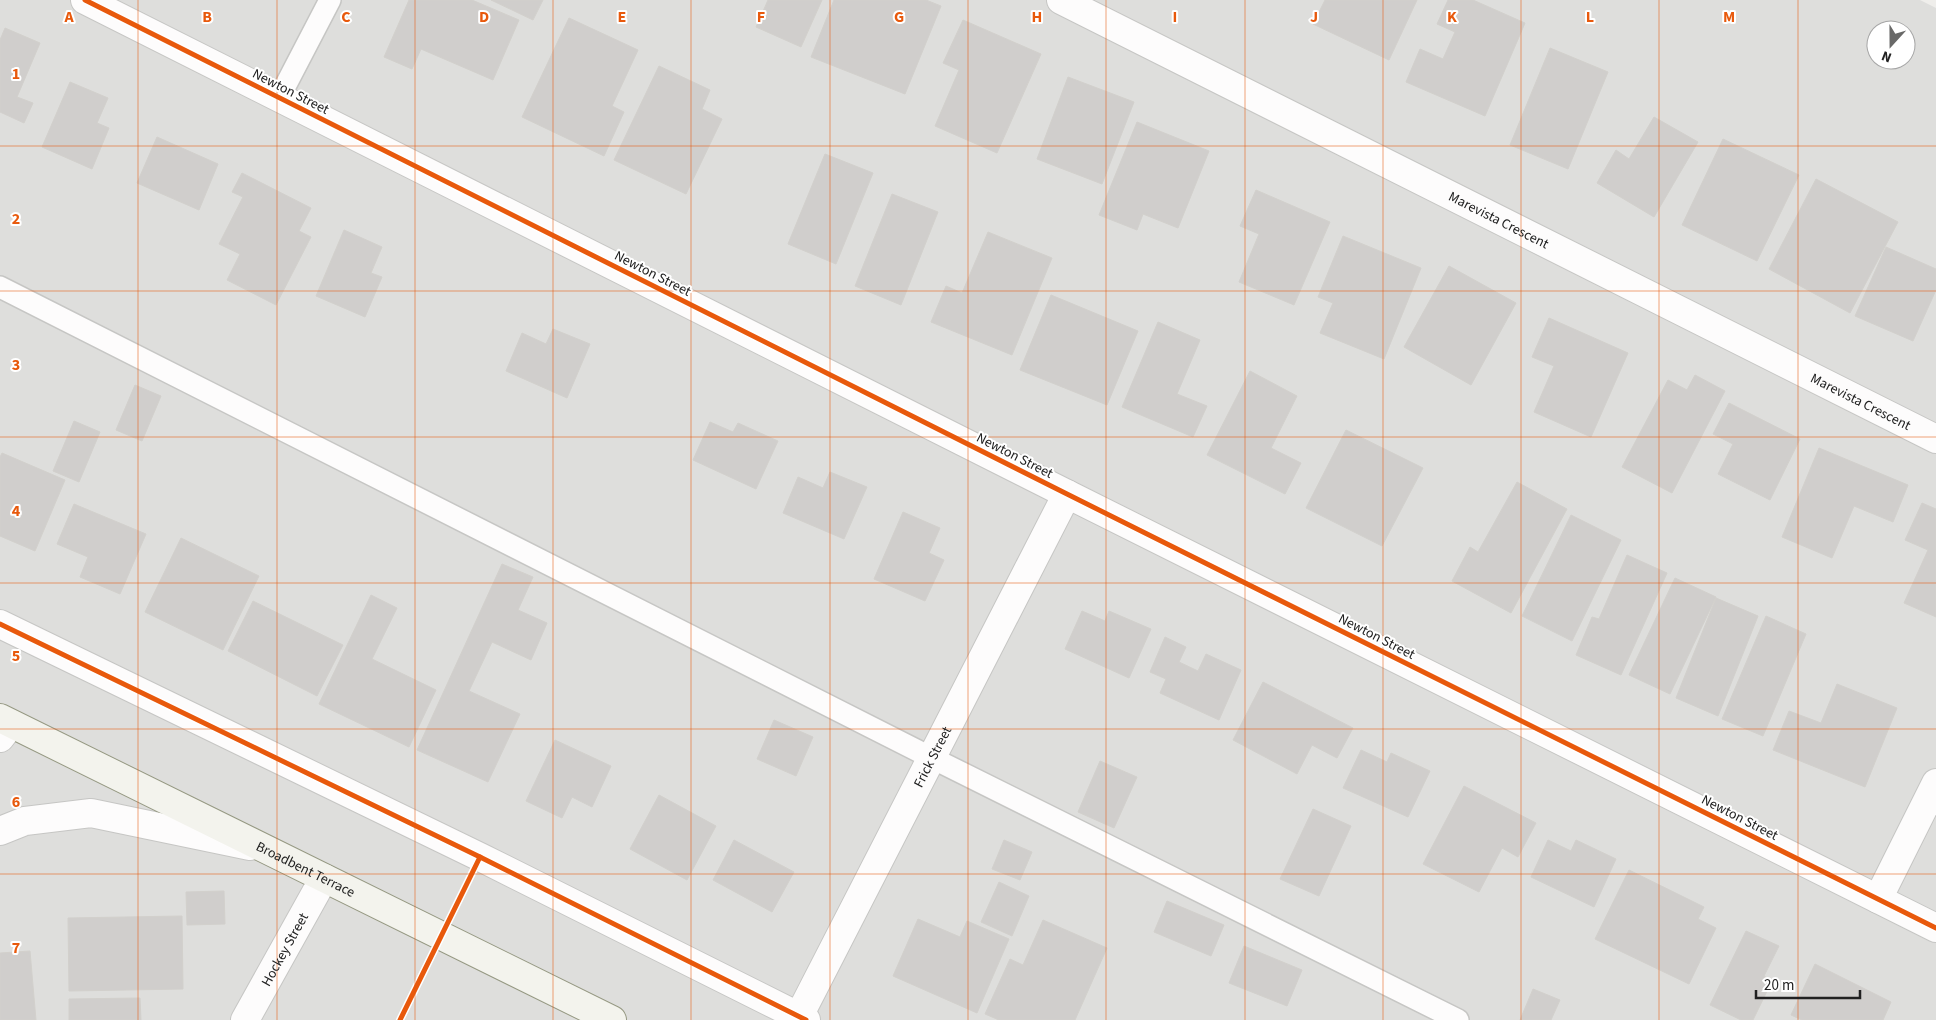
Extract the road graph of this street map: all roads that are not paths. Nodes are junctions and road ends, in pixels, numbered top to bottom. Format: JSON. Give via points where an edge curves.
{"nodes":[{"id":1,"x":85,"y":0,"type":"edge"},
{"id":2,"x":330,"y":0,"type":"edge"},
{"id":3,"x":1061,"y":0,"type":"edge"},
{"id":4,"x":280,"y":98,"type":"junction"},
{"id":5,"x":0,"y":287,"type":"edge"},
{"id":6,"x":1936,"y":439,"type":"edge"},
{"id":7,"x":1067,"y":494,"type":"junction"},
{"id":8,"x":0,"y":624,"type":"edge"},
{"id":9,"x":4,"y":727,"type":"edge"},
{"id":10,"x":932,"y":758,"type":"junction"},
{"id":11,"x":1936,"y":783,"type":"edge"},
{"id":12,"x":0,"y":831,"type":"edge"},
{"id":13,"x":263,"y":849,"type":"junction"},
{"id":14,"x":324,"y":878,"type":"junction"},
{"id":15,"x":1878,"y":899,"type":"junction"},
{"id":16,"x":1936,"y":928,"type":"edge"},
{"id":17,"x":801,"y":1019,"type":"edge"},
{"id":18,"x":245,"y":1020,"type":"edge"},
{"id":19,"x":612,"y":1020,"type":"edge"},
{"id":20,"x":1458,"y":1020,"type":"edge"}],
"edges":[{"from":1,"to":4,"type":"street","name":"Newton Street"},
{"from":2,"to":4,"type":"lane"},
{"from":3,"to":6,"type":"street","name":"Marevista Crescent"},
{"from":4,"to":7,"type":"street","name":"Newton Street"},
{"from":5,"to":10,"type":"lane"},
{"from":7,"to":10,"type":"street","name":"Frick Street"},
{"from":7,"to":15,"type":"street","name":"Newton Street"},
{"from":8,"to":17,"type":"street","via":[[480,857]]},
{"from":9,"to":13,"type":"main road","name":"Broadbent Terrace"},
{"from":10,"to":17,"type":"street","name":"Frick Street"},
{"from":10,"to":20,"type":"lane"},
{"from":11,"to":15,"type":"street"},
{"from":12,"to":13,"type":"street","via":[[26,821],[91,813]]},
{"from":13,"to":14,"type":"main road","name":"Broadbent Terrace"},
{"from":14,"to":18,"type":"street","name":"Hockey Street"},
{"from":14,"to":19,"type":"main road","name":"Broadbent Terrace"},
{"from":15,"to":16,"type":"street","name":"Newton Street"}]}
